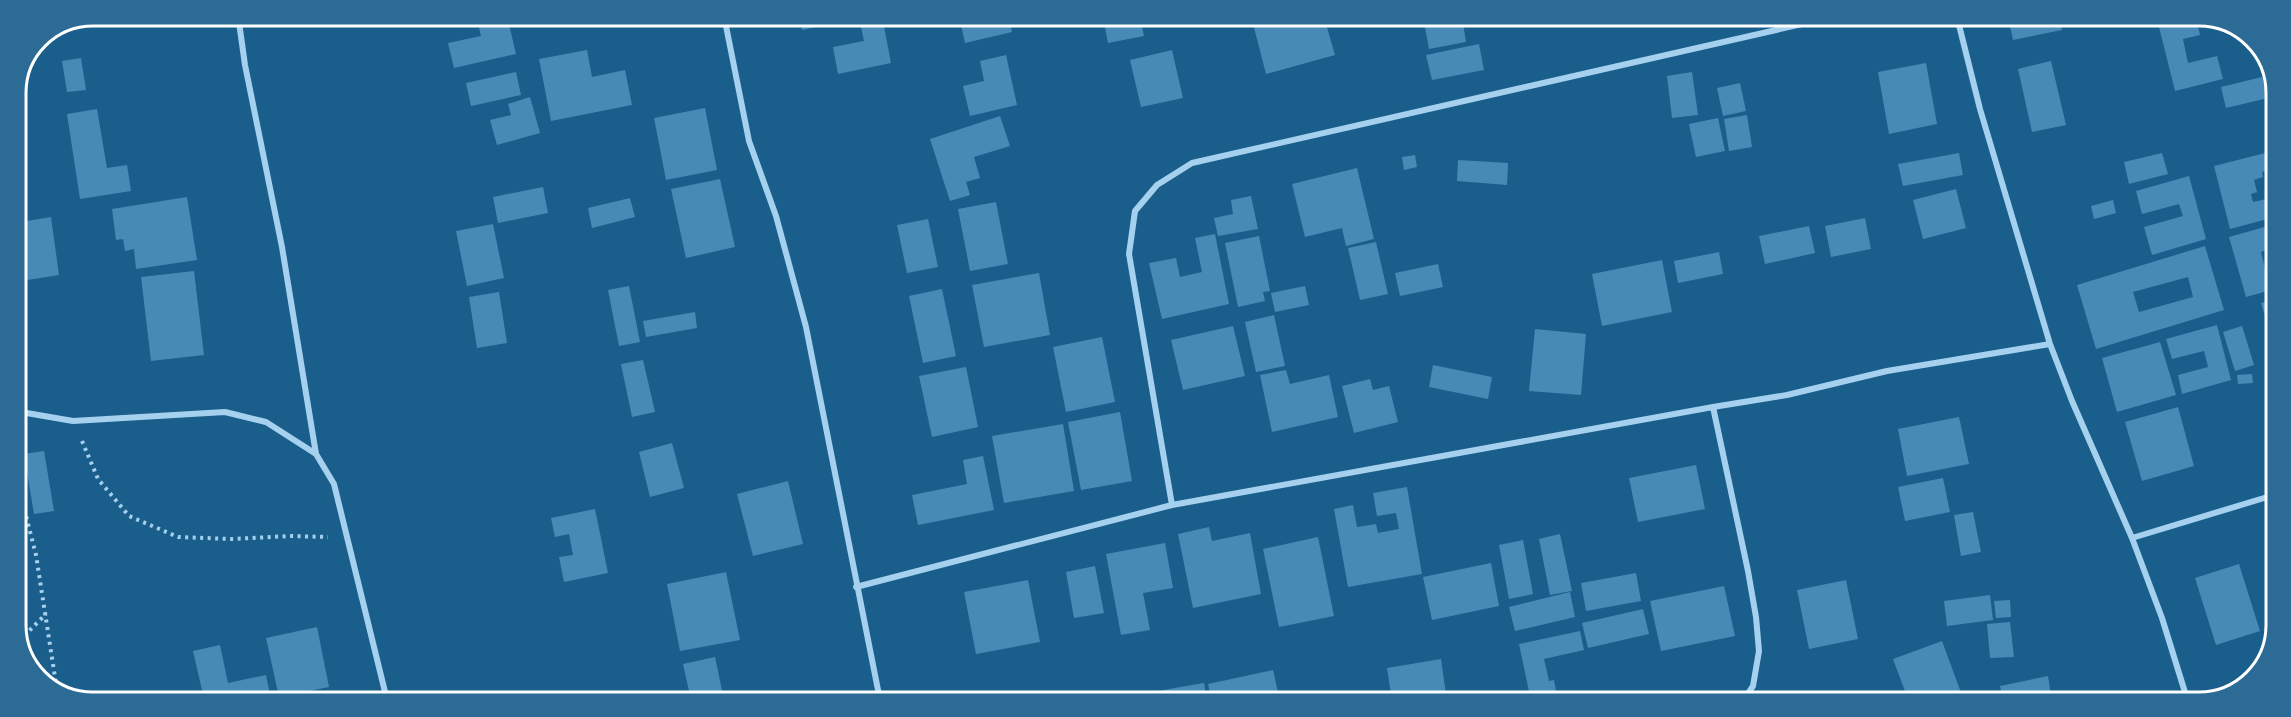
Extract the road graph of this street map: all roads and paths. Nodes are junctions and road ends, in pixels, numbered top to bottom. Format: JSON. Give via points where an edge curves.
{"nodes":[{"id":1,"x":239,"y":26,"type":"edge"},
{"id":2,"x":726,"y":26,"type":"edge"},
{"id":3,"x":1793,"y":26,"type":"edge"},
{"id":4,"x":1959,"y":26,"type":"edge"},
{"id":5,"x":2050,"y":344,"type":"junction"},
{"id":6,"x":1713,"y":407,"type":"junction"},
{"id":7,"x":26,"y":413,"type":"edge"},
{"id":8,"x":73,"y":421,"type":"junction"},
{"id":9,"x":316,"y":454,"type":"junction"},
{"id":10,"x":2266,"y":497,"type":"edge"},
{"id":11,"x":1172,"y":505,"type":"junction"},
{"id":12,"x":26,"y":516,"type":"edge"},
{"id":13,"x":348,"y":537,"type":"junction"},
{"id":14,"x":2132,"y":538,"type":"junction"},
{"id":15,"x":856,"y":587,"type":"junction"},
{"id":16,"x":47,"y":613,"type":"junction"},
{"id":17,"x":26,"y":634,"type":"edge"},
{"id":18,"x":56,"y":680,"type":"edge"},
{"id":19,"x":385,"y":692,"type":"edge"},
{"id":20,"x":878,"y":692,"type":"edge"},
{"id":21,"x":1749,"y":692,"type":"edge"},
{"id":22,"x":2185,"y":692,"type":"edge"}],
"edges":[{"from":1,"to":9,"type":"street","via":[[282,247]]},
{"from":2,"to":15,"type":"street","via":[[749,141],[776,216],[806,327]]},
{"from":3,"to":11,"type":"street","via":[[1191,163],[1157,185],[1135,211],[1129,254]]},
{"from":4,"to":5,"type":"street","via":[[1980,110]]},
{"from":5,"to":6,"type":"street","via":[[1887,371],[1787,395]]},
{"from":5,"to":14,"type":"street"},
{"from":6,"to":11,"type":"street"},
{"from":6,"to":21,"type":"street","via":[[1756,617],[1759,651]]},
{"from":7,"to":8,"type":"street"},
{"from":8,"to":9,"type":"street","via":[[225,412],[266,422]]},
{"from":8,"to":13,"type":"path","via":[[98,479],[129,516],[178,537]]},
{"from":9,"to":13,"type":"street","via":[[334,484]]},
{"from":10,"to":14,"type":"street"},
{"from":11,"to":15,"type":"street"},
{"from":12,"to":16,"type":"path"},
{"from":13,"to":19,"type":"street"},
{"from":14,"to":22,"type":"street"},
{"from":15,"to":20,"type":"street"},
{"from":16,"to":17,"type":"path"},
{"from":16,"to":18,"type":"path"}]}
